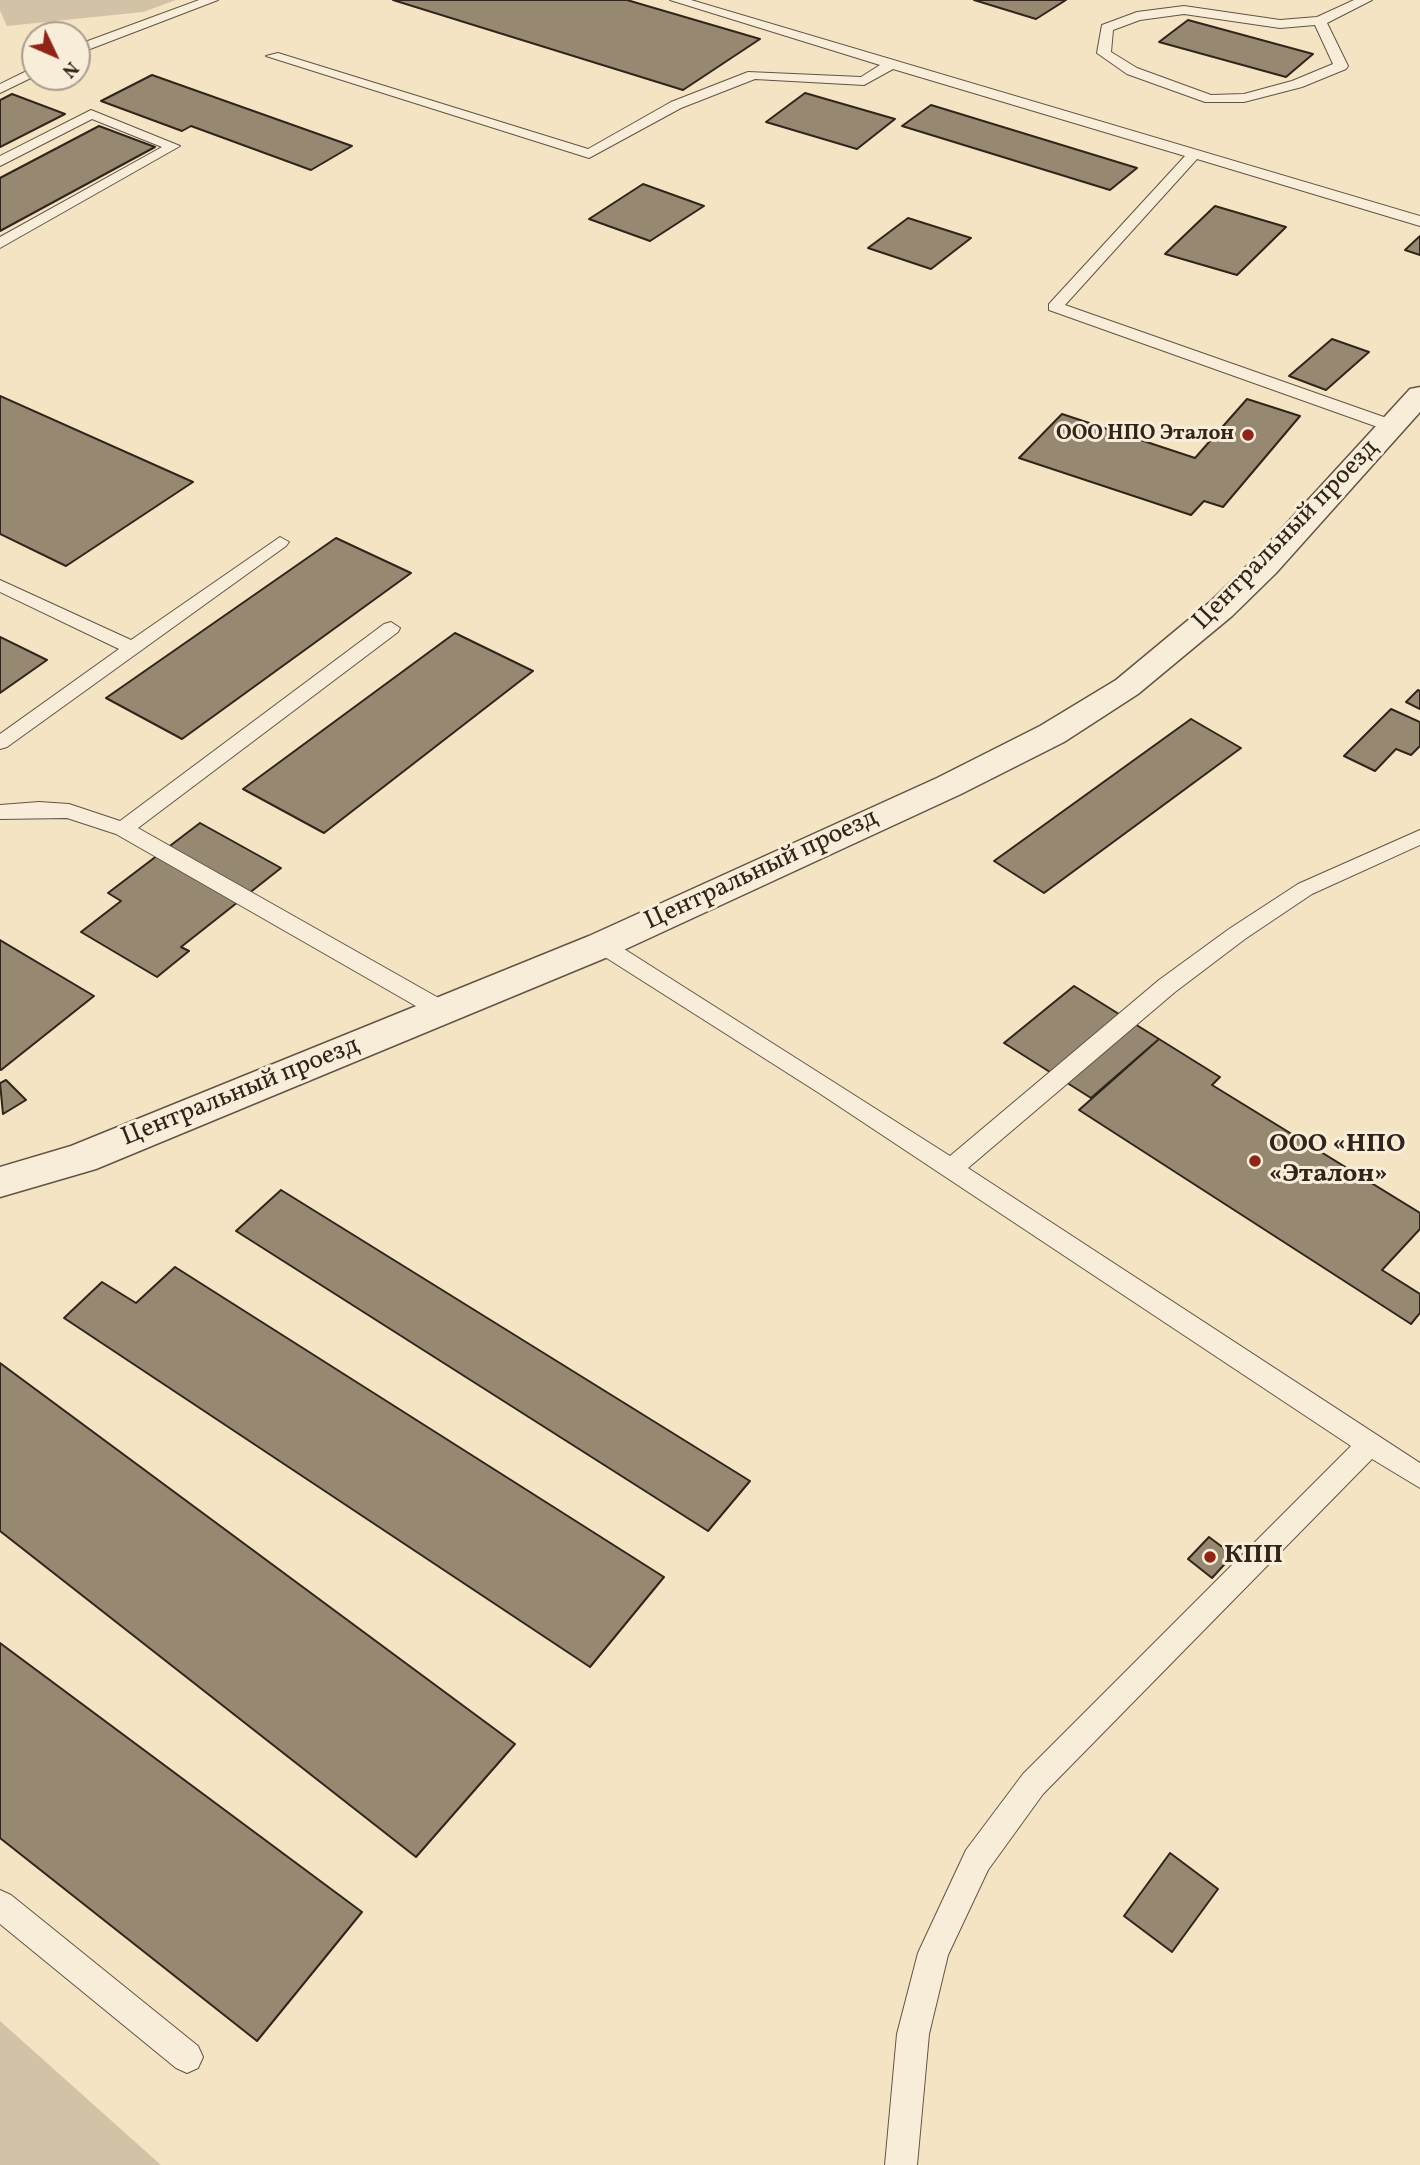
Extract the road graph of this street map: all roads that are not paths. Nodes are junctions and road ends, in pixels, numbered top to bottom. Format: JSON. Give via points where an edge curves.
{"nodes":[{"id":1,"x":211,"y":0,"type":"edge"},
{"id":2,"x":677,"y":0,"type":"edge"},
{"id":3,"x":1365,"y":0,"type":"edge"},
{"id":4,"x":1320,"y":22,"type":"junction"},
{"id":5,"x":91,"y":45,"type":"edge"},
{"id":6,"x":273,"y":56,"type":"dead end"},
{"id":7,"x":891,"y":64,"type":"junction"},
{"id":8,"x":21,"y":78,"type":"edge"},
{"id":9,"x":0,"y":89,"type":"edge"},
{"id":10,"x":1195,"y":154,"type":"junction"},
{"id":11,"x":0,"y":162,"type":"edge"},
{"id":12,"x":1420,"y":221,"type":"edge"},
{"id":13,"x":0,"y":243,"type":"edge"},
{"id":14,"x":1420,"y":395,"type":"edge"},
{"id":15,"x":1392,"y":426,"type":"junction"},
{"id":16,"x":280,"y":542,"type":"dead end"},
{"id":17,"x":0,"y":585,"type":"edge"},
{"id":18,"x":391,"y":628,"type":"dead end"},
{"id":19,"x":131,"y":647,"type":"junction"},
{"id":20,"x":0,"y":743,"type":"edge"},
{"id":21,"x":0,"y":812,"type":"edge"},
{"id":22,"x":123,"y":829,"type":"junction"},
{"id":23,"x":1420,"y":836,"type":"edge"},
{"id":24,"x":602,"y":945,"type":"junction"},
{"id":25,"x":443,"y":1011,"type":"junction"},
{"id":26,"x":951,"y":1169,"type":"junction"},
{"id":27,"x":0,"y":1182,"type":"edge"},
{"id":28,"x":1369,"y":1445,"type":"junction"},
{"id":29,"x":1420,"y":1477,"type":"edge"},
{"id":30,"x":0,"y":1905,"type":"edge"},
{"id":31,"x":187,"y":2057,"type":"dead end"},
{"id":32,"x":901,"y":2165,"type":"edge"}],
"edges":[{"from":1,"to":5,"type":"lane"},
{"from":2,"to":7,"type":"lane"},
{"from":3,"to":4,"type":"lane"},
{"from":4,"to":4,"type":"lane","via":[[1280,24],[1184,10],[1138,16],[1107,28],[1104,53],[1132,71],[1210,99],[1244,98],[1341,66]]},
{"from":6,"to":7,"type":"lane","via":[[589,154],[676,105],[753,75],[864,81]]},
{"from":7,"to":10,"type":"lane"},
{"from":8,"to":9,"type":"lane"},
{"from":10,"to":12,"type":"lane"},
{"from":10,"to":15,"type":"lane","via":[[1055,307]]},
{"from":11,"to":13,"type":"lane","via":[[91,114],[173,146]]},
{"from":14,"to":15,"type":"street","name":"Центральный проезд"},
{"from":15,"to":24,"type":"street","name":"Центральный проезд","via":[[1265,566],[1127,687],[1052,734],[949,786]]},
{"from":16,"to":19,"type":"lane"},
{"from":17,"to":19,"type":"lane"},
{"from":18,"to":22,"type":"lane"},
{"from":19,"to":20,"type":"lane"},
{"from":21,"to":22,"type":"lane","via":[[69,811]]},
{"from":22,"to":25,"type":"lane"},
{"from":23,"to":26,"type":"lane","via":[[1305,889],[1237,934],[1167,986]]},
{"from":24,"to":25,"type":"street","name":"Центральный проезд"},
{"from":24,"to":26,"type":"lane"},
{"from":25,"to":27,"type":"street","name":"Центральный проезд","via":[[82,1158]]},
{"from":26,"to":28,"type":"lane"},
{"from":28,"to":29,"type":"lane"},
{"from":28,"to":32,"type":"lane","via":[[1041,1774],[977,1860],[933,1953],[914,2034]]},
{"from":30,"to":31,"type":"lane"}]}
